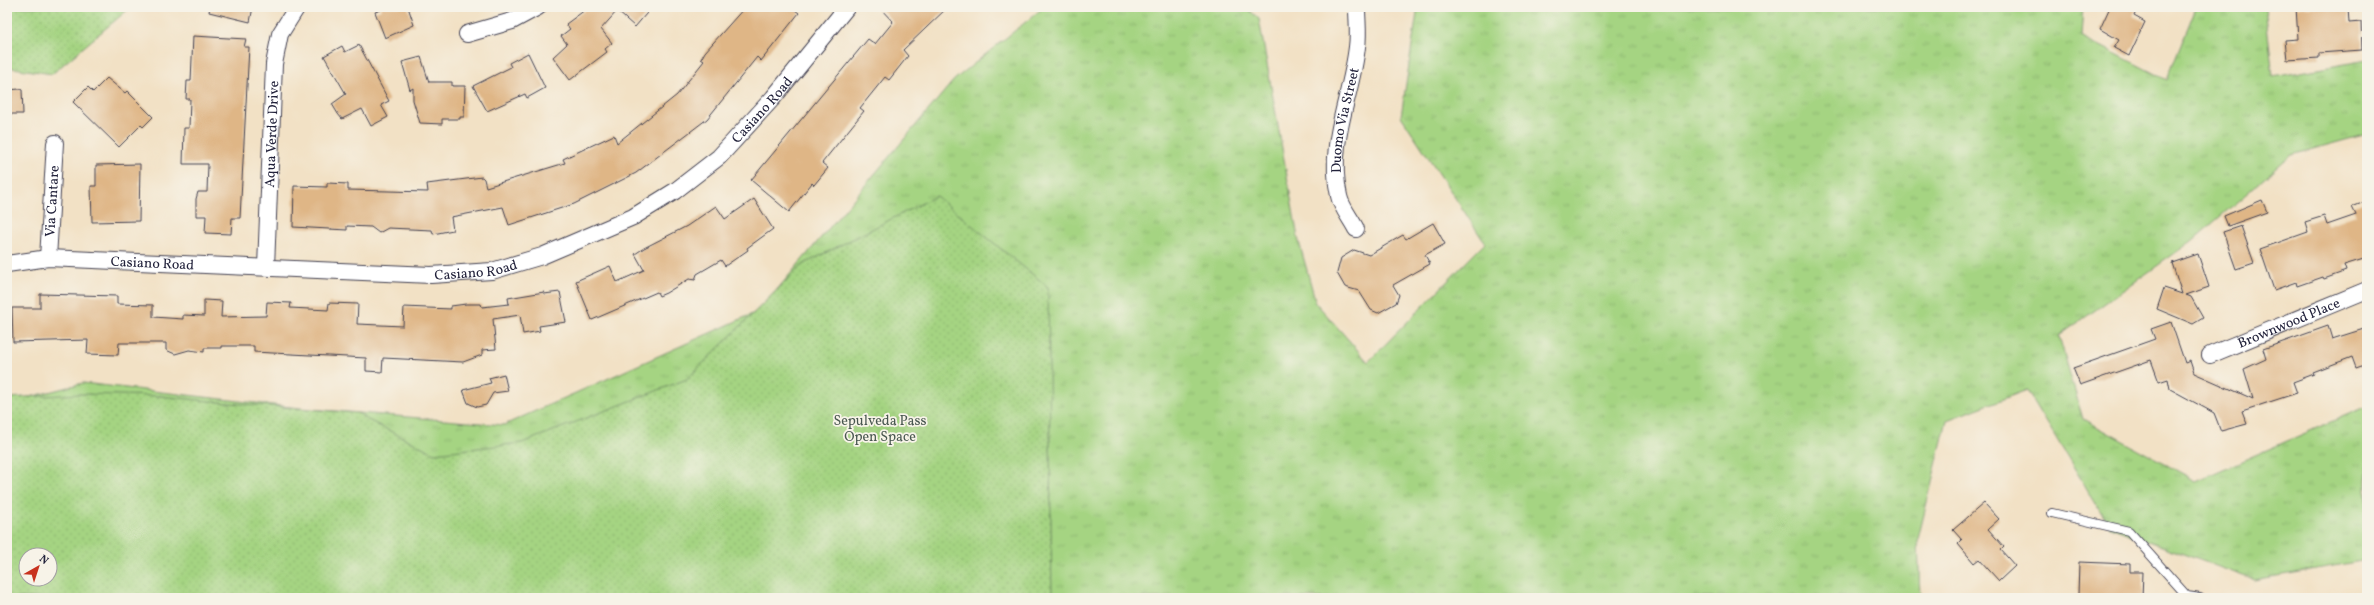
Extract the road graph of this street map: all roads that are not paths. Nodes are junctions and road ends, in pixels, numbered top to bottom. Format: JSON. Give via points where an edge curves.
{"nodes":[{"id":1,"x":297,"y":7,"type":"edge"},
{"id":2,"x":538,"y":7,"type":"edge"},
{"id":3,"x":847,"y":7,"type":"edge"},
{"id":4,"x":1357,"y":7,"type":"edge"},
{"id":5,"x":467,"y":34,"type":"dead end"},
{"id":6,"x":55,"y":143,"type":"dead end"},
{"id":7,"x":1356,"y":229,"type":"dead end"},
{"id":8,"x":48,"y":258,"type":"junction"},
{"id":9,"x":7,"y":264,"type":"edge"},
{"id":10,"x":266,"y":267,"type":"junction"},
{"id":11,"x":2367,"y":290,"type":"edge"},
{"id":12,"x":2210,"y":355,"type":"dead end"},
{"id":13,"x":2052,"y":513,"type":"dead end"},
{"id":14,"x":2200,"y":598,"type":"edge"}],
"edges":[{"from":1,"to":10,"type":"street","name":"Aqua Verde Drive","via":[[280,34],[274,64]]},
{"from":2,"to":5,"type":"street","via":[[512,21]]},
{"from":3,"to":10,"type":"street","name":"Casiano Road","via":[[773,98],[719,157],[675,191],[633,217],[542,256],[492,271],[431,275]]},
{"from":4,"to":7,"type":"street","name":"Duomo Via Street","via":[[1358,46],[1348,99],[1335,144],[1334,164],[1339,198]]},
{"from":6,"to":8,"type":"street","name":"Via Cantare"},
{"from":8,"to":9,"type":"street","name":"Casiano Road"},
{"from":8,"to":10,"type":"street","name":"Casiano Road"},
{"from":11,"to":12,"type":"street","name":"Brownwood Place"},
{"from":13,"to":14,"type":"lane","via":[[2129,531],[2187,596]]}]}
